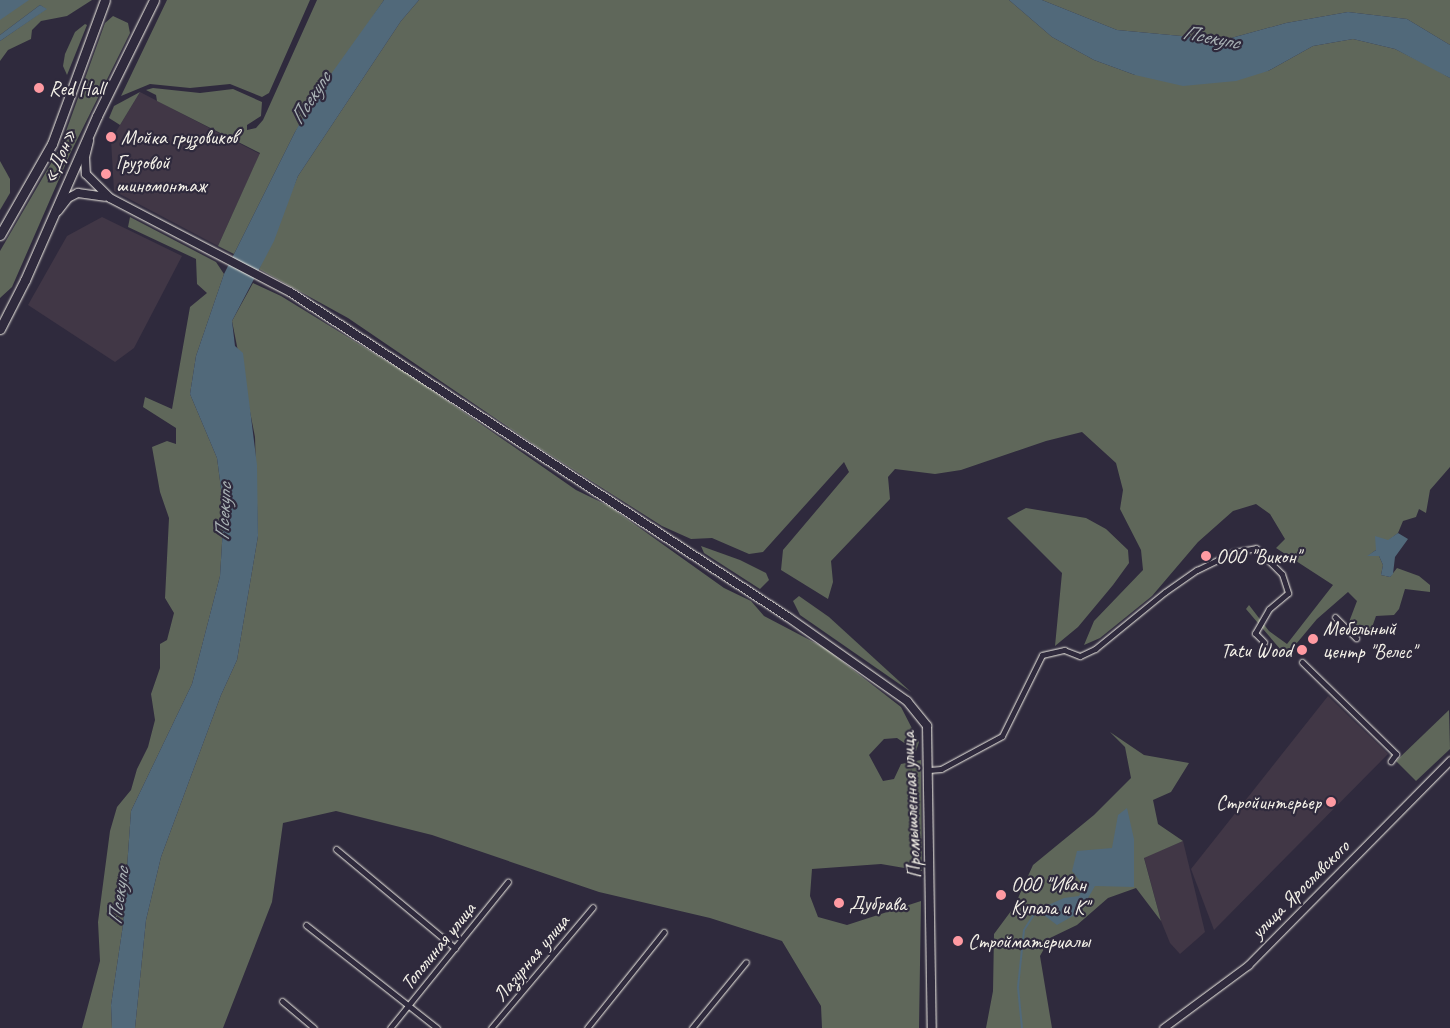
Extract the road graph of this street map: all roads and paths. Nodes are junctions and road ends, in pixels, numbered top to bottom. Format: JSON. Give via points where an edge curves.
{"nodes":[{"id":1,"x":105,"y":0,"type":"edge"},
{"id":2,"x":154,"y":0,"type":"edge"},
{"id":3,"x":97,"y":116,"type":"junction"},
{"id":4,"x":110,"y":198,"type":"junction"},
{"id":5,"x":45,"y":231,"type":"junction"},
{"id":6,"x":0,"y":235,"type":"edge"},
{"id":7,"x":0,"y":328,"type":"edge"},
{"id":8,"x":1335,"y":617,"type":"dead end"},
{"id":9,"x":1356,"y":638,"type":"dead end"},
{"id":10,"x":1264,"y":642,"type":"dead end"},
{"id":11,"x":1302,"y":662,"type":"dead end"},
{"id":12,"x":1450,"y":760,"type":"edge"},
{"id":13,"x":1391,"y":761,"type":"dead end"},
{"id":14,"x":929,"y":770,"type":"junction"},
{"id":15,"x":336,"y":849,"type":"dead end"},
{"id":16,"x":508,"y":882,"type":"dead end"},
{"id":17,"x":593,"y":906,"type":"dead end"},
{"id":18,"x":306,"y":925,"type":"dead end"},
{"id":19,"x":664,"y":932,"type":"dead end"},
{"id":20,"x":455,"y":948,"type":"junction"},
{"id":21,"x":746,"y":962,"type":"dead end"},
{"id":22,"x":282,"y":1001,"type":"dead end"},
{"id":23,"x":409,"y":1006,"type":"junction"},
{"id":24,"x":314,"y":1028,"type":"edge"},
{"id":25,"x":390,"y":1028,"type":"edge"},
{"id":26,"x":437,"y":1028,"type":"edge"},
{"id":27,"x":491,"y":1028,"type":"edge"},
{"id":28,"x":587,"y":1028,"type":"edge"},
{"id":29,"x":692,"y":1028,"type":"edge"},
{"id":30,"x":932,"y":1028,"type":"edge"},
{"id":31,"x":1162,"y":1028,"type":"edge"}],
"edges":[{"from":1,"to":6,"type":"highway","name":"«Дон»","via":[[52,144]]},
{"from":2,"to":3,"type":"highway","name":"«Дон»"},
{"from":3,"to":4,"type":"main road","via":[[84,167],[89,179]]},
{"from":3,"to":5,"type":"highway","name":"«Дон»"},
{"from":4,"to":5,"type":"main road","via":[[85,193],[73,195]]},
{"from":4,"to":14,"type":"main road","name":"Промышленная улица","via":[[290,292],[788,617],[907,701],[926,726]]},
{"from":5,"to":7,"type":"highway","name":"«Дон»"},
{"from":8,"to":9,"type":"street"},
{"from":10,"to":14,"type":"street","via":[[1255,633],[1268,609],[1288,592],[1282,574],[1256,548],[1234,552],[1197,570],[1165,592],[1095,648],[1080,656],[1064,650],[1042,655],[1002,736],[941,769]]},
{"from":11,"to":13,"type":"street","via":[[1396,754]]},
{"from":12,"to":31,"type":"street","name":"улица Ярославского","via":[[1248,965]]},
{"from":14,"to":30,"type":"main road","name":"Промышленная улица"},
{"from":15,"to":20,"type":"street"},
{"from":16,"to":20,"type":"street","name":"Тополиная улица"},
{"from":17,"to":27,"type":"street","name":"Лазурная улица"},
{"from":18,"to":23,"type":"street"},
{"from":19,"to":28,"type":"street"},
{"from":20,"to":23,"type":"street","name":"Тополиная улица"},
{"from":21,"to":29,"type":"street"},
{"from":22,"to":24,"type":"street"},
{"from":23,"to":25,"type":"street","name":"Тополиная улица"},
{"from":23,"to":26,"type":"street"}]}
